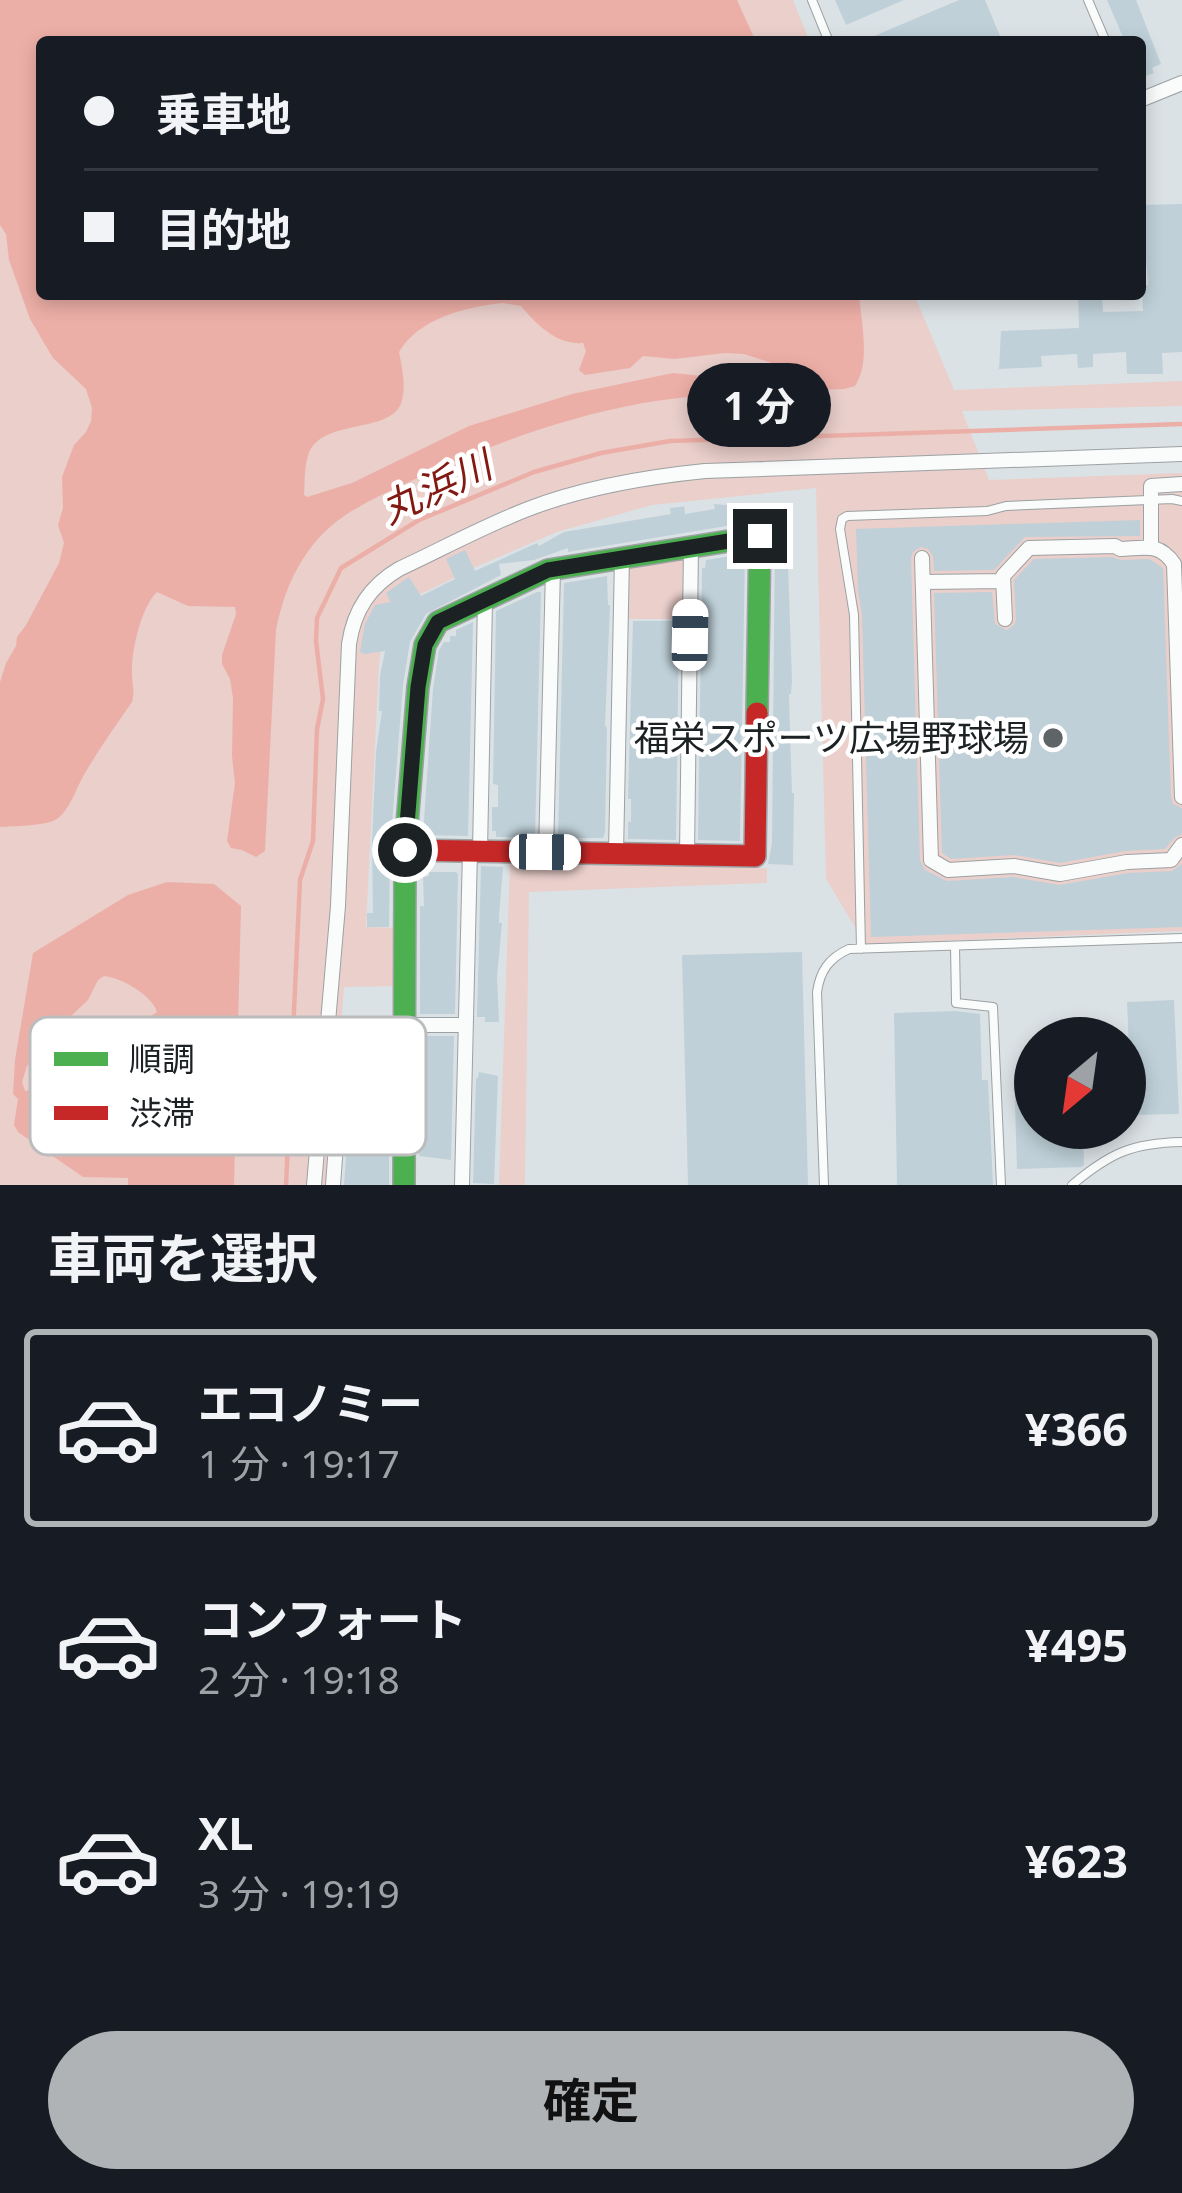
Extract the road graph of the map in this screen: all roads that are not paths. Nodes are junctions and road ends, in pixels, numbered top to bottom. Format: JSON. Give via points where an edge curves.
{"nodes":[{"id":1,"x":812,"y":0,"type":"edge"},
{"id":2,"x":1088,"y":0,"type":"edge"},
{"id":3,"x":827,"y":36,"type":"edge"},
{"id":4,"x":1103,"y":36,"type":"edge"},
{"id":5,"x":1182,"y":82,"type":"edge"},
{"id":6,"x":1146,"y":97,"type":"edge"},
{"id":7,"x":1182,"y":454,"type":"edge"},
{"id":8,"x":1182,"y":484,"type":"edge"},
{"id":9,"x":1150,"y":500,"type":"junction"},
{"id":10,"x":1182,"y":501,"type":"edge"},
{"id":11,"x":691,"y":547,"type":"junction"},
{"id":12,"x":1151,"y":548,"type":"junction"},
{"id":13,"x":622,"y":557,"type":"junction"},
{"id":14,"x":922,"y":558,"type":"dead end"},
{"id":15,"x":553,"y":569,"type":"junction"},
{"id":16,"x":1003,"y":580,"type":"junction"},
{"id":17,"x":923,"y":582,"type":"junction"},
{"id":18,"x":485,"y":601,"type":"junction"},
{"id":19,"x":1005,"y":619,"type":"dead end"},
{"id":20,"x":1180,"y":652,"type":"edge"},
{"id":21,"x":1182,"y":797,"type":"edge"},
{"id":22,"x":1182,"y":845,"type":"edge"},
{"id":23,"x":405,"y":850,"type":"junction"},
{"id":24,"x":475,"y":851,"type":"junction"},
{"id":25,"x":545,"y":852,"type":"junction"},
{"id":26,"x":616,"y":854,"type":"junction"},
{"id":27,"x":688,"y":855,"type":"junction"},
{"id":28,"x":1182,"y":938,"type":"edge"},
{"id":29,"x":955,"y":946,"type":"junction"},
{"id":30,"x":861,"y":949,"type":"junction"},
{"id":31,"x":328,"y":1017,"type":"edge"},
{"id":32,"x":404,"y":1017,"type":"edge"},
{"id":33,"x":426,"y":1025,"type":"edge"},
{"id":34,"x":466,"y":1025,"type":"junction"},
{"id":35,"x":1182,"y":1142,"type":"edge"},
{"id":36,"x":317,"y":1155,"type":"edge"},
{"id":37,"x":335,"y":1155,"type":"edge"},
{"id":38,"x":314,"y":1185,"type":"edge"},
{"id":39,"x":333,"y":1185,"type":"edge"},
{"id":40,"x":462,"y":1185,"type":"edge"},
{"id":41,"x":824,"y":1185,"type":"edge"},
{"id":42,"x":1001,"y":1185,"type":"edge"},
{"id":43,"x":1072,"y":1185,"type":"edge"}],
"edges":[{"from":1,"to":3,"type":"lane"},
{"from":2,"to":4,"type":"lane"},
{"from":5,"to":6,"type":"street"},
{"from":7,"to":31,"type":"street","via":[[662,476],[526,510],[399,569],[363,602],[349,644]]},
{"from":8,"to":9,"type":"street","via":[[1151,486]]},
{"from":9,"to":10,"type":"lane"},
{"from":9,"to":12,"type":"street"},
{"from":9,"to":30,"type":"lane","via":[[842,519],[854,615]]},
{"from":11,"to":13,"type":"street"},
{"from":11,"to":27,"type":"street"},
{"from":11,"to":27,"type":"street","via":[[760,536],[755,856]]},
{"from":12,"to":16,"type":"street","via":[[1035,547]]},
{"from":12,"to":20,"type":"street","via":[[1174,564]]},
{"from":13,"to":15,"type":"street"},
{"from":13,"to":26,"type":"street"},
{"from":14,"to":17,"type":"street"},
{"from":15,"to":18,"type":"street"},
{"from":15,"to":25,"type":"street"},
{"from":16,"to":17,"type":"street"},
{"from":16,"to":19,"type":"street"},
{"from":17,"to":22,"type":"street","via":[[932,860],[948,870],[1014,866],[1060,874],[1171,860]]},
{"from":18,"to":23,"type":"street","via":[[438,622],[425,645]]},
{"from":18,"to":24,"type":"street"},
{"from":20,"to":21,"type":"street"},
{"from":23,"to":24,"type":"street"},
{"from":23,"to":32,"type":"street"},
{"from":24,"to":25,"type":"street"},
{"from":24,"to":34,"type":"street"},
{"from":25,"to":26,"type":"street"},
{"from":26,"to":27,"type":"street"},
{"from":28,"to":29,"type":"lane"},
{"from":29,"to":30,"type":"lane"},
{"from":29,"to":42,"type":"lane","via":[[956,1003],[994,1006]]},
{"from":30,"to":41,"type":"lane","via":[[837,955],[818,980]]},
{"from":33,"to":34,"type":"street"},
{"from":34,"to":40,"type":"street"},
{"from":35,"to":43,"type":"lane","via":[[1119,1151]]},
{"from":36,"to":38,"type":"street"},
{"from":37,"to":39,"type":"street"}]}
